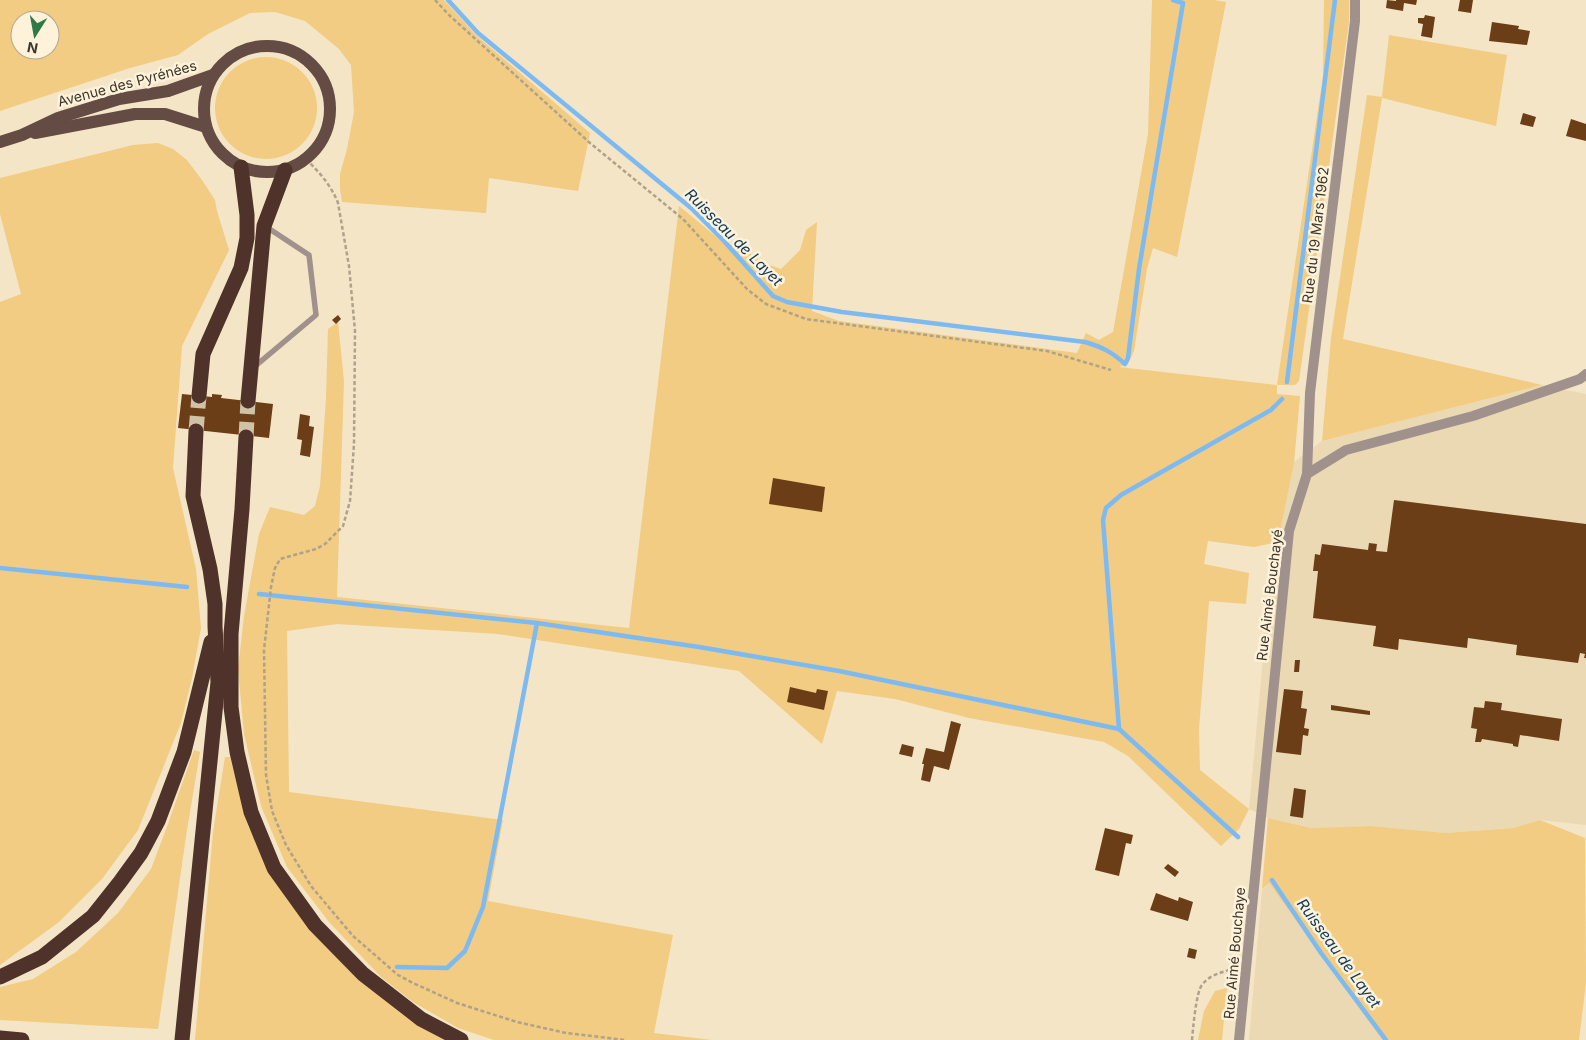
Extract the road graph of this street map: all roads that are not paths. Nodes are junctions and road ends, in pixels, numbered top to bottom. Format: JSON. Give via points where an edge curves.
{"nodes":[{"id":1,"x":1355,"y":0,"type":"edge"},
{"id":2,"x":213,"y":74,"type":"junction"},
{"id":3,"x":206,"y":127,"type":"junction"},
{"id":4,"x":22,"y":135,"type":"junction"},
{"id":5,"x":0,"y":142,"type":"edge"},
{"id":6,"x":241,"y":167,"type":"junction"},
{"id":7,"x":286,"y":170,"type":"junction"},
{"id":8,"x":264,"y":226,"type":"junction"},
{"id":9,"x":250,"y":371,"type":"junction"},
{"id":10,"x":1586,"y":374,"type":"edge"},
{"id":11,"x":199,"y":396,"type":"tunnel mouth"},
{"id":12,"x":248,"y":401,"type":"tunnel mouth"},
{"id":13,"x":196,"y":431,"type":"tunnel mouth"},
{"id":14,"x":246,"y":437,"type":"tunnel mouth"},
{"id":15,"x":1307,"y":474,"type":"junction"},
{"id":16,"x":215,"y":626,"type":"junction"},
{"id":17,"x":231,"y":634,"type":"junction"},
{"id":18,"x":218,"y":682,"type":"junction"},
{"id":19,"x":1255,"y":868,"type":"joint"},
{"id":20,"x":0,"y":977,"type":"edge"},
{"id":21,"x":0,"y":1038,"type":"edge"},
{"id":22,"x":22,"y":1040,"type":"edge"},
{"id":23,"x":182,"y":1040,"type":"edge"},
{"id":24,"x":461,"y":1040,"type":"edge"},
{"id":25,"x":1239,"y":1040,"type":"edge"}],
"edges":[{"from":1,"to":15,"type":"street","name":"Rue du 19 Mars 1962","via":[[1310,393]]},
{"from":2,"to":3,"type":"main road","via":[[203,111]]},
{"from":2,"to":4,"type":"main road","name":"Avenue des Pyrénées","via":[[168,91],[118,99],[58,118]]},
{"from":2,"to":7,"type":"main road","via":[[234,54],[258,46],[276,45],[294,50],[322,75],[332,104],[328,131],[316,150]]},
{"from":3,"to":4,"type":"main road","name":"Avenue des Pyrénées","via":[[165,114],[135,114]]},
{"from":3,"to":6,"type":"main road","via":[[218,149]]},
{"from":4,"to":5,"type":"main road","name":"Avenue des Pyrénées"},
{"from":6,"to":7,"type":"main road","via":[[262,173]]},
{"from":6,"to":11,"type":"highway","via":[[247,238],[241,268],[203,354]]},
{"from":7,"to":8,"type":"highway"},
{"from":8,"to":9,"type":"highway"},
{"from":8,"to":9,"type":"lane","via":[[309,255],[316,315]]},
{"from":9,"to":12,"type":"highway"},
{"from":10,"to":15,"type":"street","via":[[1580,379],[1473,416],[1346,450]]},
{"from":13,"to":16,"type":"highway","via":[[193,496],[210,569]]},
{"from":14,"to":17,"type":"highway"},
{"from":15,"to":19,"type":"street","name":"Rue Aimé Bouchayé","via":[[1288,531]]},
{"from":16,"to":18,"type":"highway"},
{"from":16,"to":20,"type":"highway","via":[[184,752],[158,821],[141,852],[93,916],[42,957]]},
{"from":17,"to":18,"type":"highway"},
{"from":17,"to":24,"type":"highway","via":[[231,707],[237,752],[251,812],[274,868],[315,925],[362,974],[421,1019]]},
{"from":18,"to":23,"type":"highway"},
{"from":19,"to":25,"type":"street","name":"Rue Aimé Bouchaye"},
{"from":21,"to":22,"type":"highway"}]}
